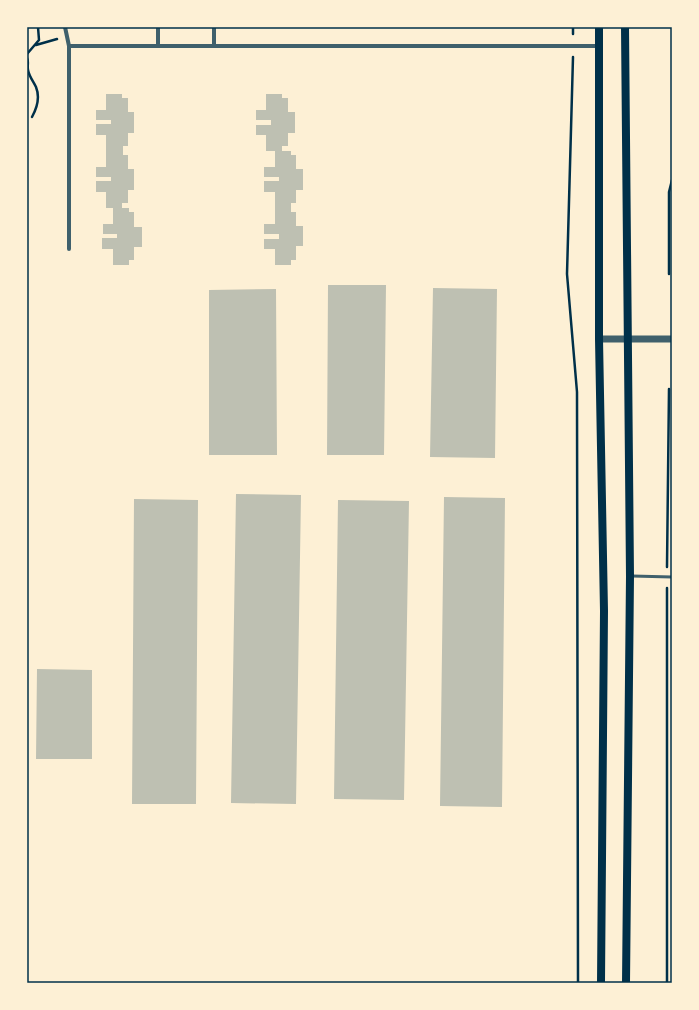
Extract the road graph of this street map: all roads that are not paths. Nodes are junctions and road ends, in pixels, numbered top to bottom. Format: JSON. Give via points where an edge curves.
{"nodes":[{"id":1,"x":65,"y":27,"type":"edge"},
{"id":2,"x":158,"y":27,"type":"edge"},
{"id":3,"x":214,"y":27,"type":"edge"},
{"id":4,"x":600,"y":27,"type":"edge"},
{"id":5,"x":625,"y":27,"type":"edge"},
{"id":6,"x":69,"y":46,"type":"junction"},
{"id":7,"x":158,"y":46,"type":"junction"},
{"id":8,"x":214,"y":46,"type":"junction"},
{"id":9,"x":600,"y":46,"type":"junction"},
{"id":10,"x":69,"y":249,"type":"dead end"},
{"id":11,"x":598,"y":339,"type":"junction"},
{"id":12,"x":628,"y":339,"type":"junction"},
{"id":13,"x":672,"y":339,"type":"edge"},
{"id":14,"x":630,"y":576,"type":"junction"},
{"id":15,"x":672,"y":577,"type":"edge"},
{"id":16,"x":601,"y":983,"type":"edge"},
{"id":17,"x":626,"y":983,"type":"edge"}],
"edges":[{"from":1,"to":6,"type":"street"},
{"from":2,"to":7,"type":"street"},
{"from":3,"to":8,"type":"street"},
{"from":4,"to":9,"type":"main road"},
{"from":5,"to":12,"type":"main road"},
{"from":6,"to":7,"type":"street"},
{"from":6,"to":10,"type":"street"},
{"from":7,"to":8,"type":"street"},
{"from":8,"to":9,"type":"street"},
{"from":9,"to":11,"type":"main road"},
{"from":11,"to":12,"type":"street"},
{"from":11,"to":16,"type":"main road","via":[[604,611]]},
{"from":12,"to":13,"type":"street"},
{"from":12,"to":14,"type":"main road"},
{"from":14,"to":15,"type":"lane"},
{"from":14,"to":17,"type":"main road"}]}
